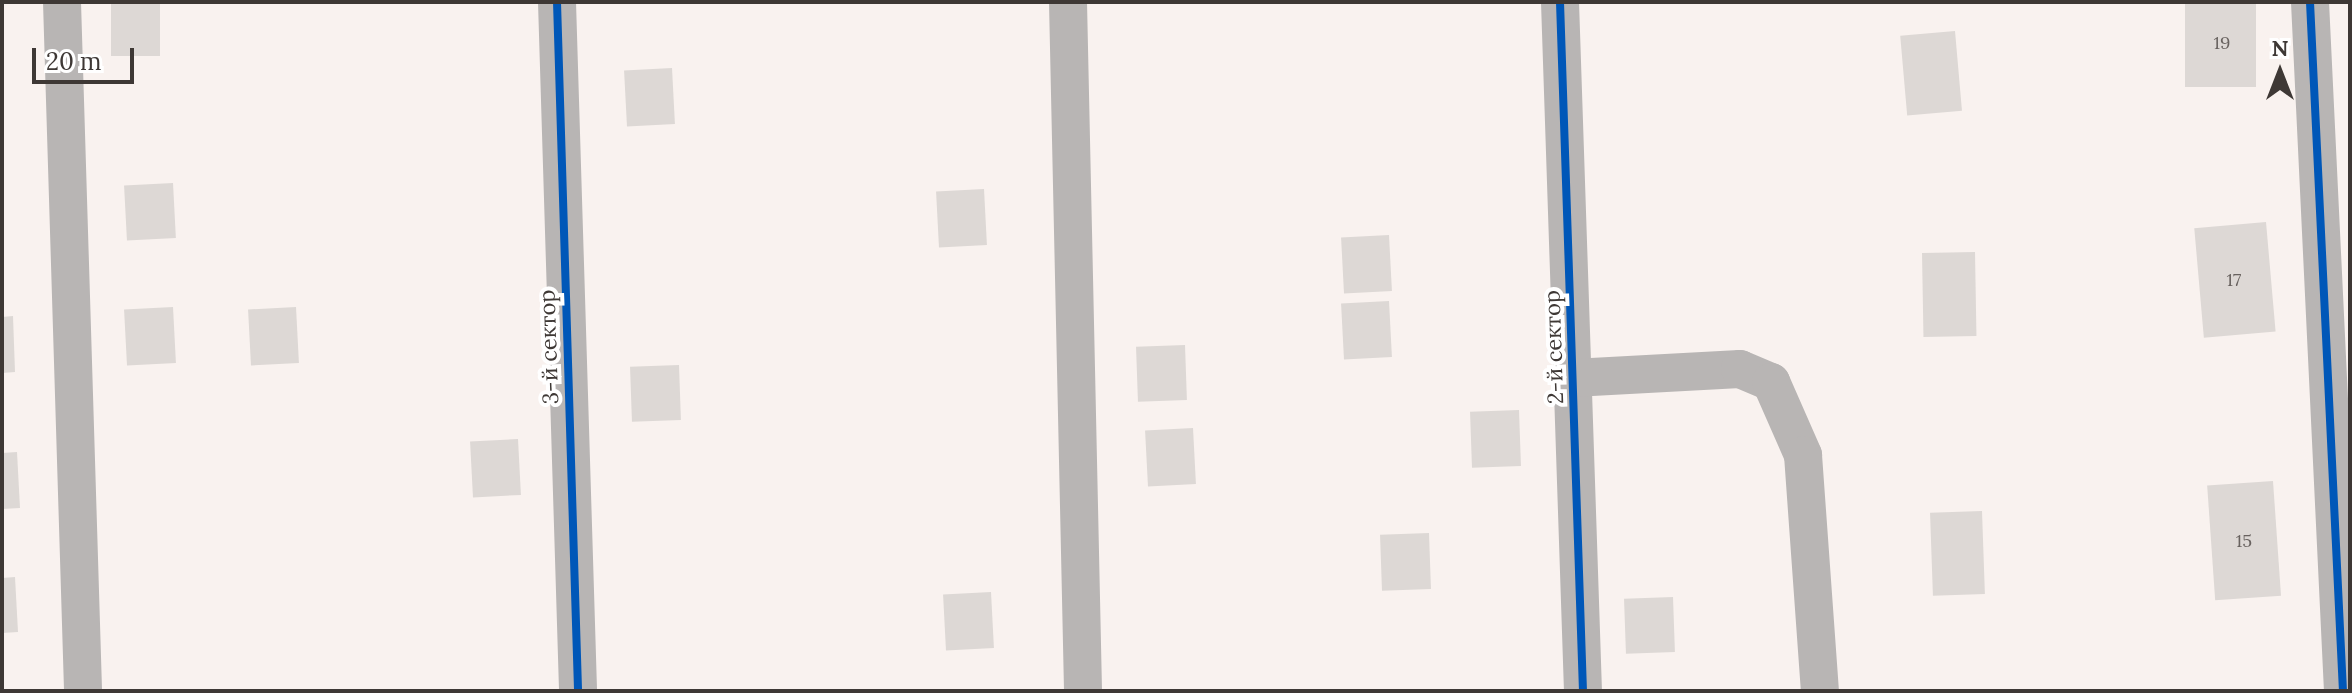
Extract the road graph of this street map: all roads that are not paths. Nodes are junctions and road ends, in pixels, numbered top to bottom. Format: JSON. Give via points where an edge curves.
{"nodes":[{"id":1,"x":62,"y":2,"type":"edge"},
{"id":2,"x":557,"y":2,"type":"edge"},
{"id":3,"x":1068,"y":2,"type":"edge"},
{"id":4,"x":1560,"y":2,"type":"edge"},
{"id":5,"x":2310,"y":2,"type":"edge"},
{"id":6,"x":1573,"y":378,"type":"junction"},
{"id":7,"x":83,"y":691,"type":"edge"},
{"id":8,"x":578,"y":691,"type":"edge"},
{"id":9,"x":1083,"y":691,"type":"edge"},
{"id":10,"x":1583,"y":691,"type":"edge"},
{"id":11,"x":1820,"y":691,"type":"edge"},
{"id":12,"x":2343,"y":691,"type":"edge"}],
"edges":[{"from":1,"to":7,"type":"street"},
{"from":2,"to":8,"type":"street","name":"3-й сектор"},
{"from":3,"to":9,"type":"street"},
{"from":4,"to":6,"type":"street","name":"2-й сектор"},
{"from":5,"to":12,"type":"street"},
{"from":6,"to":10,"type":"street","name":"2-й сектор"},
{"from":6,"to":11,"type":"street","via":[[1740,369],[1771,382],[1803,455]]}]}
